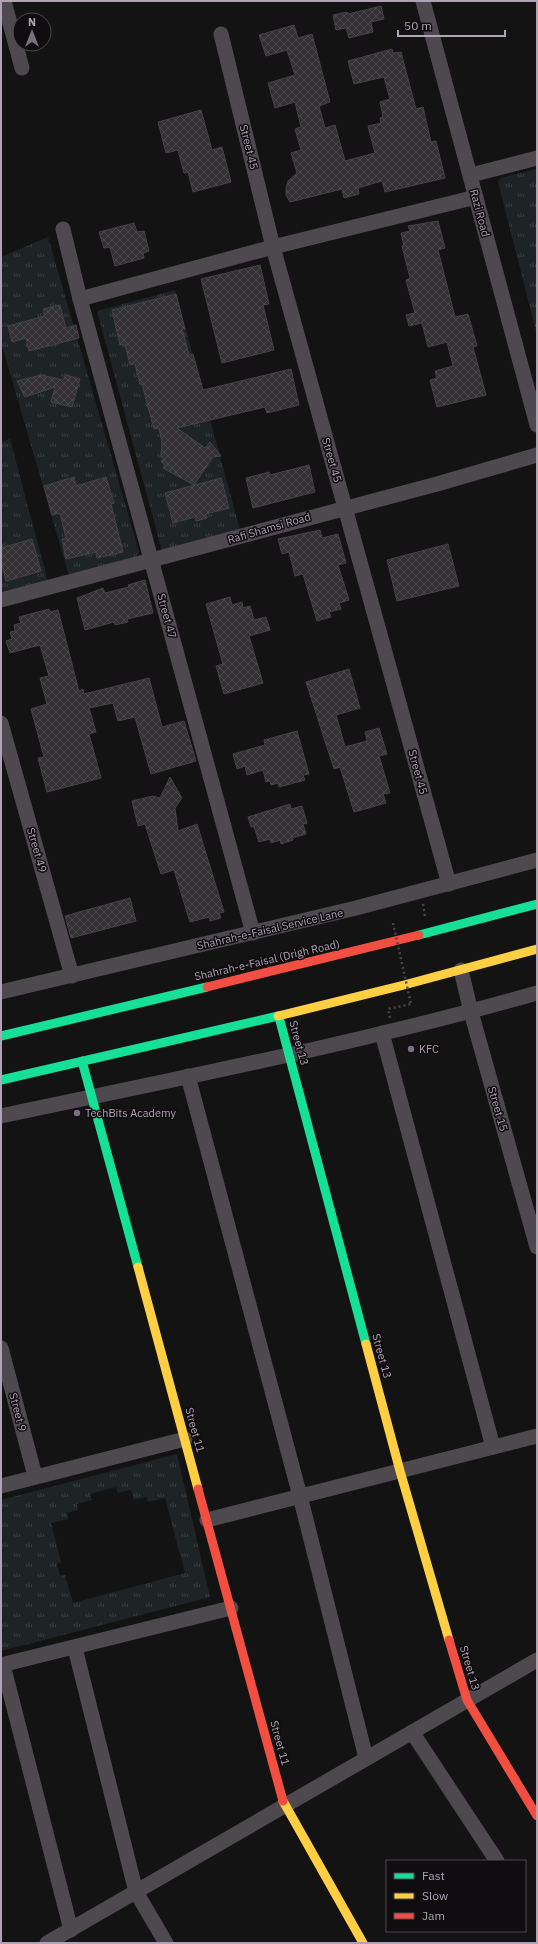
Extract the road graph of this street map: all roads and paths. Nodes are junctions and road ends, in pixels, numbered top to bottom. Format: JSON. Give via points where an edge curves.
{"nodes":[{"id":1,"x":4,"y":1,"type":"edge"},
{"id":2,"x":423,"y":1,"type":"edge"},
{"id":3,"x":221,"y":34,"type":"dead end"},
{"id":4,"x":22,"y":68,"type":"dead end"},
{"id":5,"x":537,"y":158,"type":"edge"},
{"id":6,"x":471,"y":175,"type":"junction"},
{"id":7,"x":476,"y":197,"type":"junction"},
{"id":8,"x":63,"y":229,"type":"dead end"},
{"id":9,"x":273,"y":247,"type":"junction"},
{"id":10,"x":80,"y":299,"type":"junction"},
{"id":11,"x":537,"y":425,"type":"edge"},
{"id":12,"x":537,"y":455,"type":"edge"},
{"id":13,"x":345,"y":507,"type":"junction"},
{"id":14,"x":152,"y":560,"type":"junction"},
{"id":15,"x":1,"y":600,"type":"edge"},
{"id":16,"x":1,"y":724,"type":"edge"},
{"id":17,"x":537,"y":860,"type":"edge"},
{"id":18,"x":449,"y":884,"type":"junction"},
{"id":19,"x":537,"y":904,"type":"edge"},
{"id":20,"x":393,"y":924,"type":"dead end"},
{"id":21,"x":253,"y":932,"type":"junction"},
{"id":22,"x":537,"y":948,"type":"edge"},
{"id":23,"x":461,"y":970,"type":"junction"},
{"id":24,"x":72,"y":976,"type":"junction"},
{"id":25,"x":1,"y":992,"type":"edge"},
{"id":26,"x":537,"y":993,"type":"edge"},
{"id":27,"x":388,"y":1009,"type":"dead end"},
{"id":28,"x":471,"y":1012,"type":"junction"},
{"id":29,"x":279,"y":1017,"type":"junction"},
{"id":30,"x":382,"y":1033,"type":"junction"},
{"id":31,"x":1,"y":1036,"type":"edge"},
{"id":32,"x":290,"y":1055,"type":"junction"},
{"id":33,"x":82,"y":1061,"type":"junction"},
{"id":34,"x":188,"y":1076,"type":"junction"},
{"id":35,"x":1,"y":1080,"type":"edge"},
{"id":36,"x":92,"y":1097,"type":"junction"},
{"id":37,"x":1,"y":1116,"type":"edge"},
{"id":38,"x":537,"y":1247,"type":"edge"},
{"id":39,"x":1,"y":1348,"type":"edge"},
{"id":40,"x":537,"y":1436,"type":"edge"},
{"id":41,"x":185,"y":1439,"type":"junction"},
{"id":42,"x":493,"y":1447,"type":"junction"},
{"id":43,"x":400,"y":1471,"type":"junction"},
{"id":44,"x":35,"y":1476,"type":"junction"},
{"id":45,"x":1,"y":1486,"type":"edge"},
{"id":46,"x":300,"y":1496,"type":"junction"},
{"id":47,"x":207,"y":1520,"type":"junction"},
{"id":48,"x":230,"y":1608,"type":"junction"},
{"id":49,"x":75,"y":1648,"type":"junction"},
{"id":50,"x":537,"y":1660,"type":"edge"},
{"id":51,"x":2,"y":1665,"type":"edge"},
{"id":52,"x":467,"y":1700,"type":"junction"},
{"id":53,"x":412,"y":1732,"type":"junction"},
{"id":54,"x":366,"y":1758,"type":"junction"},
{"id":55,"x":533,"y":1801,"type":"edge"},
{"id":56,"x":284,"y":1806,"type":"junction"},
{"id":57,"x":537,"y":1816,"type":"edge"},
{"id":58,"x":496,"y":1860,"type":"edge"},
{"id":59,"x":136,"y":1892,"type":"junction"},
{"id":60,"x":71,"y":1930,"type":"junction"},
{"id":61,"x":47,"y":1943,"type":"edge"},
{"id":62,"x":166,"y":1943,"type":"edge"},
{"id":63,"x":363,"y":1943,"type":"edge"}],
"edges":[{"from":1,"to":4,"type":"street"},
{"from":2,"to":6,"type":"street","name":"Razi Road"},
{"from":3,"to":9,"type":"street","name":"Street 45"},
{"from":5,"to":6,"type":"street"},
{"from":6,"to":7,"type":"street","name":"Razi Road"},
{"from":7,"to":9,"type":"street"},
{"from":7,"to":11,"type":"street","name":"Razi Road"},
{"from":8,"to":10,"type":"street","name":"Street 47"},
{"from":9,"to":10,"type":"street"},
{"from":9,"to":13,"type":"street","name":"Street 45"},
{"from":10,"to":14,"type":"street","name":"Street 47"},
{"from":12,"to":13,"type":"street","name":"Rafi Shamsi Road"},
{"from":13,"to":14,"type":"street","name":"Rafi Shamsi Road"},
{"from":13,"to":18,"type":"street","name":"Street 45"},
{"from":14,"to":15,"type":"street","name":"Rafi Shamsi Road"},
{"from":14,"to":21,"type":"street","name":"Street 47"},
{"from":16,"to":24,"type":"street","name":"Street 49"},
{"from":17,"to":18,"type":"street","name":"Shahrah-e-Faisal Service Lane"},
{"from":18,"to":21,"type":"street","name":"Shahrah-e-Faisal Service Lane"},
{"from":19,"to":31,"type":"main road","name":"Shahrah-e-Faisal (Drigh Road)","via":[[394,942]]},
{"from":20,"to":27,"type":"path","bridge":true,"via":[[411,1004]]},
{"from":21,"to":24,"type":"street","name":"Shahrah-e-Faisal Service Lane"},
{"from":22,"to":23,"type":"main road"},
{"from":23,"to":28,"type":"street","name":"Street 15"},
{"from":23,"to":29,"type":"main road"},
{"from":24,"to":25,"type":"street","name":"Shahrah-e-Faisal Service Lane"},
{"from":26,"to":28,"type":"street"},
{"from":28,"to":30,"type":"street"},
{"from":28,"to":38,"type":"street","name":"Street 15"},
{"from":29,"to":32,"type":"main road","name":"Street 13"},
{"from":29,"to":33,"type":"main road"},
{"from":30,"to":32,"type":"street"},
{"from":30,"to":42,"type":"street"},
{"from":32,"to":34,"type":"street"},
{"from":32,"to":43,"type":"main road","name":"Street 13"},
{"from":33,"to":35,"type":"main road"},
{"from":33,"to":36,"type":"main road","name":"Street 11"},
{"from":34,"to":36,"type":"street"},
{"from":34,"to":46,"type":"street"},
{"from":36,"to":37,"type":"street"},
{"from":36,"to":41,"type":"main road","name":"Street 11"},
{"from":39,"to":44,"type":"street","name":"Street 9"},
{"from":40,"to":42,"type":"street"},
{"from":41,"to":44,"type":"street"},
{"from":41,"to":47,"type":"main road","name":"Street 11"},
{"from":42,"to":43,"type":"street"},
{"from":43,"to":46,"type":"street"},
{"from":43,"to":52,"type":"main road","name":"Street 13"},
{"from":44,"to":45,"type":"street"},
{"from":46,"to":47,"type":"street"},
{"from":46,"to":54,"type":"street"},
{"from":47,"to":48,"type":"main road","name":"Street 11"},
{"from":48,"to":49,"type":"street"},
{"from":48,"to":56,"type":"main road","name":"Street 11"},
{"from":49,"to":51,"type":"street"},
{"from":49,"to":59,"type":"street"},
{"from":50,"to":52,"type":"street"},
{"from":51,"to":60,"type":"street"},
{"from":52,"to":53,"type":"street"},
{"from":52,"to":55,"type":"main road","name":"Street 13"},
{"from":53,"to":54,"type":"street"},
{"from":53,"to":58,"type":"street"},
{"from":54,"to":56,"type":"street"},
{"from":55,"to":57,"type":"main road","name":"Street 13"},
{"from":56,"to":59,"type":"street"},
{"from":56,"to":63,"type":"main road","name":"Street 11"},
{"from":59,"to":60,"type":"street"},
{"from":59,"to":62,"type":"street"},
{"from":60,"to":61,"type":"street"}]}
